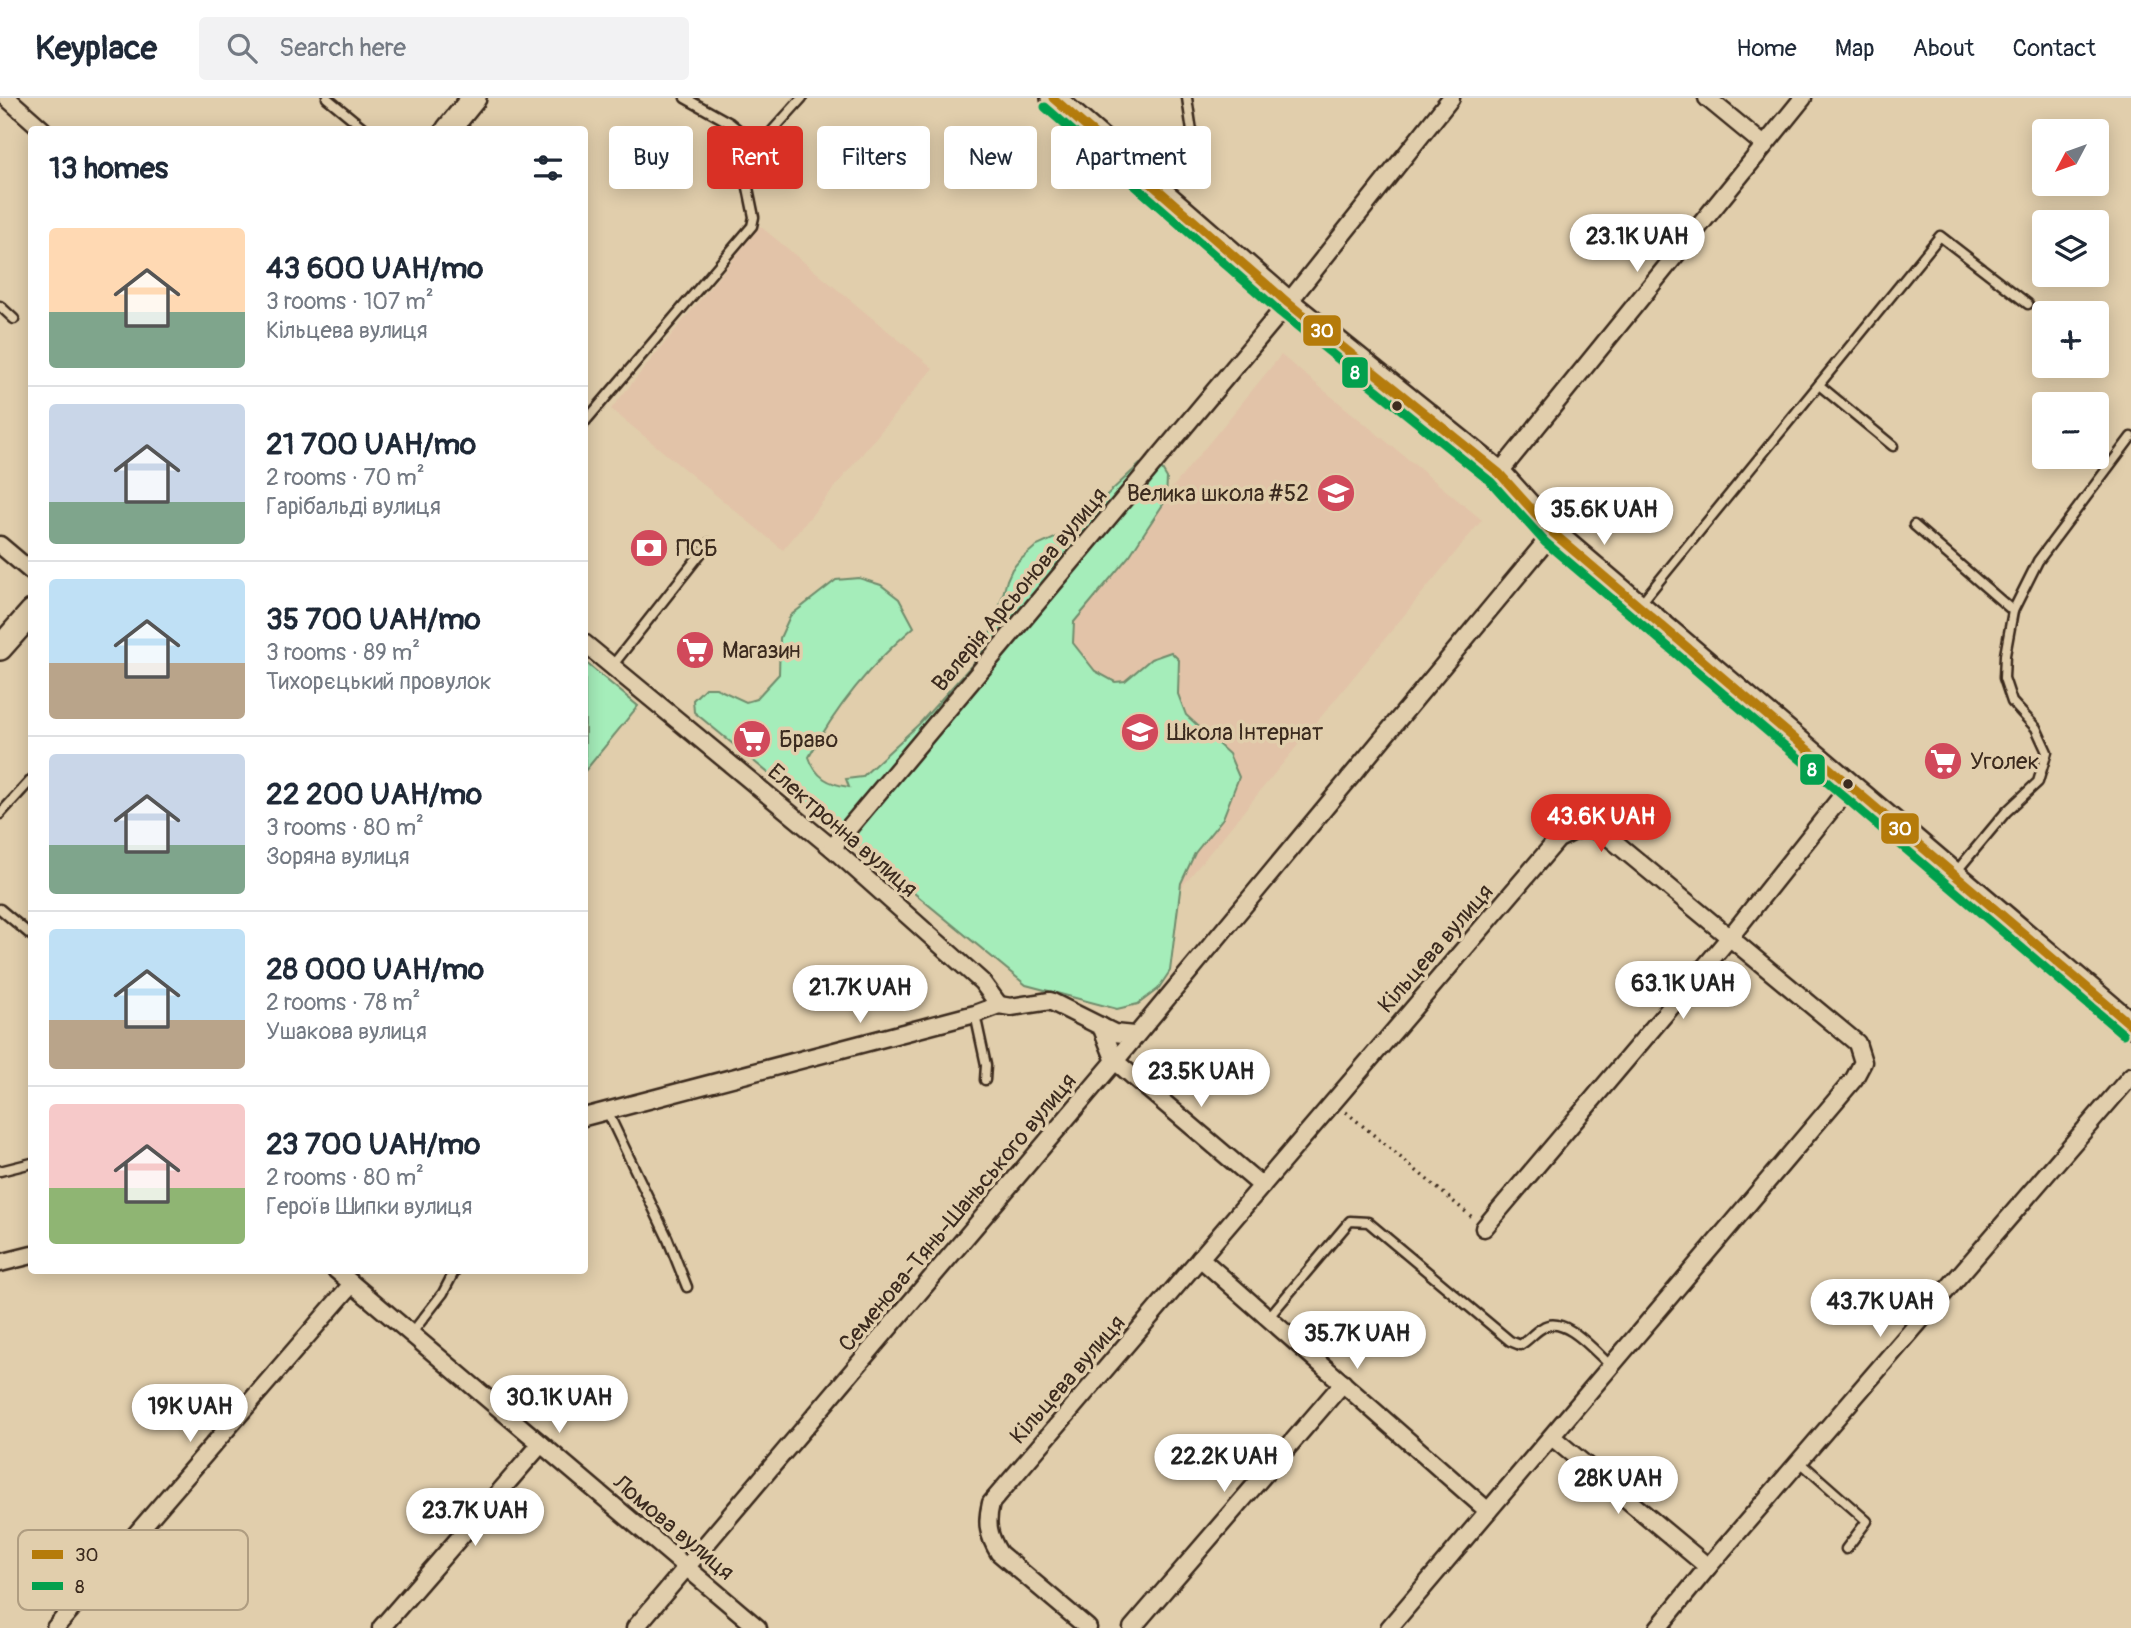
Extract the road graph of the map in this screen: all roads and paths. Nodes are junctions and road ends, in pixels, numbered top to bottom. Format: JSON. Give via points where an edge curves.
{"nodes":[{"id":1,"x":7,"y":98,"type":"edge"},
{"id":2,"x":327,"y":98,"type":"edge"},
{"id":3,"x":474,"y":98,"type":"edge"},
{"id":4,"x":685,"y":98,"type":"edge"},
{"id":5,"x":802,"y":98,"type":"edge"},
{"id":6,"x":1187,"y":98,"type":"edge"},
{"id":7,"x":1451,"y":98,"type":"edge"},
{"id":8,"x":1707,"y":98,"type":"edge"},
{"id":9,"x":1803,"y":98,"type":"edge"},
{"id":10,"x":1058,"y":100,"type":"edge"},
{"id":11,"x":38,"y":126,"type":"edge"},
{"id":12,"x":361,"y":126,"type":"edge"},
{"id":13,"x":451,"y":126,"type":"edge"},
{"id":14,"x":733,"y":126,"type":"edge"},
{"id":15,"x":777,"y":126,"type":"edge"},
{"id":16,"x":1087,"y":126,"type":"edge"},
{"id":17,"x":1192,"y":126,"type":"edge"},
{"id":18,"x":1764,"y":145,"type":"junction"},
{"id":19,"x":748,"y":189,"type":"edge"},
{"id":20,"x":1157,"y":189,"type":"edge"},
{"id":21,"x":1288,"y":303,"type":"junction"},
{"id":22,"x":2028,"y":304,"type":"dead end"},
{"id":23,"x":0,"y":306,"type":"edge"},
{"id":24,"x":14,"y":319,"type":"dead end"},
{"id":25,"x":1819,"y":385,"type":"junction"},
{"id":26,"x":588,"y":418,"type":"edge"},
{"id":27,"x":2131,"y":437,"type":"edge"},
{"id":28,"x":1893,"y":446,"type":"dead end"},
{"id":29,"x":1499,"y":473,"type":"junction"},
{"id":30,"x":1914,"y":525,"type":"dead end"},
{"id":31,"x":1553,"y":533,"type":"junction"},
{"id":32,"x":709,"y":543,"type":"dead end"},
{"id":33,"x":0,"y":545,"type":"edge"},
{"id":34,"x":28,"y":569,"type":"edge"},
{"id":35,"x":1639,"y":605,"type":"junction"},
{"id":36,"x":2013,"y":611,"type":"junction"},
{"id":37,"x":28,"y":616,"type":"edge"},
{"id":38,"x":588,"y":646,"type":"edge"},
{"id":39,"x":0,"y":648,"type":"edge"},
{"id":40,"x":612,"y":666,"type":"junction"},
{"id":41,"x":28,"y":783,"type":"edge"},
{"id":42,"x":1849,"y":787,"type":"junction"},
{"id":43,"x":0,"y":814,"type":"edge"},
{"id":44,"x":832,"y":848,"type":"junction"},
{"id":45,"x":1955,"y":873,"type":"junction"},
{"id":46,"x":0,"y":909,"type":"edge"},
{"id":47,"x":28,"y":933,"type":"edge"},
{"id":48,"x":1730,"y":937,"type":"junction"},
{"id":49,"x":999,"y":1005,"type":"junction"},
{"id":50,"x":975,"y":1014,"type":"junction"},
{"id":51,"x":2131,"y":1025,"type":"edge"},
{"id":52,"x":1101,"y":1026,"type":"junction"},
{"id":53,"x":1134,"y":1035,"type":"junction"},
{"id":54,"x":1115,"y":1061,"type":"junction"},
{"id":55,"x":2131,"y":1076,"type":"edge"},
{"id":56,"x":985,"y":1080,"type":"dead end"},
{"id":57,"x":1334,"y":1102,"type":"junction"},
{"id":58,"x":607,"y":1111,"type":"junction"},
{"id":59,"x":588,"y":1116,"type":"edge"},
{"id":60,"x":28,"y":1164,"type":"edge"},
{"id":61,"x":0,"y":1171,"type":"edge"},
{"id":62,"x":1262,"y":1185,"type":"junction"},
{"id":63,"x":1484,"y":1228,"type":"joint"},
{"id":64,"x":28,"y":1256,"type":"edge"},
{"id":65,"x":1200,"y":1258,"type":"junction"},
{"id":66,"x":0,"y":1263,"type":"edge"},
{"id":67,"x":341,"y":1274,"type":"edge"},
{"id":68,"x":453,"y":1274,"type":"edge"},
{"id":69,"x":352,"y":1284,"type":"junction"},
{"id":70,"x":687,"y":1287,"type":"dead end"},
{"id":71,"x":1268,"y":1318,"type":"junction"},
{"id":72,"x":411,"y":1334,"type":"junction"},
{"id":73,"x":1611,"y":1366,"type":"junction"},
{"id":74,"x":1343,"y":1383,"type":"junction"},
{"id":75,"x":1552,"y":1437,"type":"junction"},
{"id":76,"x":541,"y":1444,"type":"junction"},
{"id":77,"x":1799,"y":1461,"type":"junction"},
{"id":78,"x":1488,"y":1511,"type":"junction"},
{"id":79,"x":140,"y":1530,"type":"edge"},
{"id":80,"x":1846,"y":1549,"type":"dead end"},
{"id":81,"x":687,"y":1567,"type":"junction"},
{"id":82,"x":1708,"y":1567,"type":"junction"},
{"id":83,"x":71,"y":1610,"type":"edge"},
{"id":84,"x":1135,"y":1627,"type":"edge"},
{"id":85,"x":55,"y":1628,"type":"edge"},
{"id":86,"x":380,"y":1628,"type":"edge"},
{"id":87,"x":635,"y":1628,"type":"edge"},
{"id":88,"x":758,"y":1628,"type":"edge"},
{"id":89,"x":1088,"y":1628,"type":"edge"},
{"id":90,"x":1389,"y":1628,"type":"edge"},
{"id":91,"x":1658,"y":1628,"type":"edge"}],
"edges":[{"from":1,"to":11,"type":"street"},
{"from":2,"to":12,"type":"lane"},
{"from":3,"to":13,"type":"street"},
{"from":4,"to":14,"type":"lane"},
{"from":5,"to":15,"type":"lane"},
{"from":6,"to":17,"type":"lane"},
{"from":7,"to":21,"type":"street","name":"Валерія Арсьонова вулиця"},
{"from":8,"to":18,"type":"street"},
{"from":9,"to":18,"type":"street"},
{"from":10,"to":16,"type":"street"},
{"from":18,"to":29,"type":"street"},
{"from":19,"to":26,"type":"lane","via":[[752,226]]},
{"from":20,"to":21,"type":"street"},
{"from":21,"to":29,"type":"street"},
{"from":21,"to":44,"type":"street","name":"Валерія Арсьонова вулиця"},
{"from":22,"to":25,"type":"lane","via":[[1940,236]]},
{"from":23,"to":24,"type":"lane"},
{"from":25,"to":28,"type":"lane"},
{"from":25,"to":35,"type":"lane"},
{"from":27,"to":36,"type":"lane","via":[[2038,561]]},
{"from":29,"to":31,"type":"street"},
{"from":30,"to":36,"type":"lane"},
{"from":31,"to":35,"type":"street"},
{"from":31,"to":53,"type":"street","name":"Семенова-Тянь-Шаньського вулиця"},
{"from":32,"to":40,"type":"lane"},
{"from":33,"to":34,"type":"street"},
{"from":35,"to":42,"type":"street"},
{"from":36,"to":45,"type":"lane","via":[[2004,678],[2012,702],[2036,728],[2047,752],[2038,782]]},
{"from":37,"to":39,"type":"street"},
{"from":38,"to":40,"type":"street","name":"Електронна вулиця"},
{"from":40,"to":44,"type":"street","name":"Електронна вулиця"},
{"from":41,"to":43,"type":"lane"},
{"from":42,"to":45,"type":"street"},
{"from":42,"to":48,"type":"street"},
{"from":44,"to":49,"type":"street","name":"Електронна вулиця","via":[[982,982]]},
{"from":45,"to":51,"type":"street"},
{"from":46,"to":47,"type":"lane"},
{"from":48,"to":57,"type":"street","name":"Кільцева вулиця","via":[[1605,834],[1584,826],[1558,839]]},
{"from":48,"to":63,"type":"street"},
{"from":48,"to":73,"type":"street","name":"Кільцева вулиця","via":[[1857,1043],[1863,1062],[1854,1079]]},
{"from":49,"to":50,"type":"street"},
{"from":49,"to":52,"type":"street","via":[[1050,1001]]},
{"from":50,"to":56,"type":"lane"},
{"from":50,"to":58,"type":"street"},
{"from":52,"to":53,"type":"street"},
{"from":52,"to":54,"type":"street"},
{"from":53,"to":54,"type":"street","name":"Семенова-Тянь-Шаньського вулиця"},
{"from":54,"to":62,"type":"street"},
{"from":54,"to":81,"type":"street","name":"Семенова-Тянь-Шаньського вулиця"},
{"from":55,"to":77,"type":"street"},
{"from":57,"to":62,"type":"street","name":"Кільцева вулиця"},
{"from":57,"to":63,"type":"path"},
{"from":58,"to":59,"type":"street"},
{"from":58,"to":70,"type":"lane"},
{"from":60,"to":61,"type":"lane"},
{"from":62,"to":65,"type":"street","name":"Кільцева вулиця"},
{"from":64,"to":66,"type":"street"},
{"from":65,"to":71,"type":"street"},
{"from":65,"to":89,"type":"street","name":"Кільцева вулиця","via":[[991,1503],[986,1521],[999,1553]]},
{"from":67,"to":69,"type":"street","name":"Ломова вулиця"},
{"from":68,"to":72,"type":"lane"},
{"from":69,"to":72,"type":"street","name":"Ломова вулиця"},
{"from":69,"to":79,"type":"street"},
{"from":71,"to":73,"type":"lane","via":[[1350,1221],[1368,1222],[1510,1341],[1520,1345],[1542,1327],[1555,1323],[1566,1326]]},
{"from":71,"to":74,"type":"street"},
{"from":72,"to":76,"type":"street","name":"Ломова вулиця"},
{"from":73,"to":75,"type":"street","name":"Кільцева вулиця"},
{"from":74,"to":78,"type":"street"},
{"from":74,"to":84,"type":"street"},
{"from":75,"to":78,"type":"street","name":"Кільцева вулиця"},
{"from":75,"to":82,"type":"street"},
{"from":76,"to":81,"type":"street","name":"Ломова вулиця"},
{"from":76,"to":86,"type":"street"},
{"from":77,"to":80,"type":"lane","via":[[1867,1521]]},
{"from":77,"to":82,"type":"street"},
{"from":78,"to":90,"type":"street","name":"Кільцева вулиця"},
{"from":81,"to":87,"type":"street","name":"Семенова-Тянь-Шаньського вулиця"},
{"from":81,"to":88,"type":"street","name":"Ломова вулиця"},
{"from":82,"to":91,"type":"street"},
{"from":83,"to":85,"type":"street"}]}
